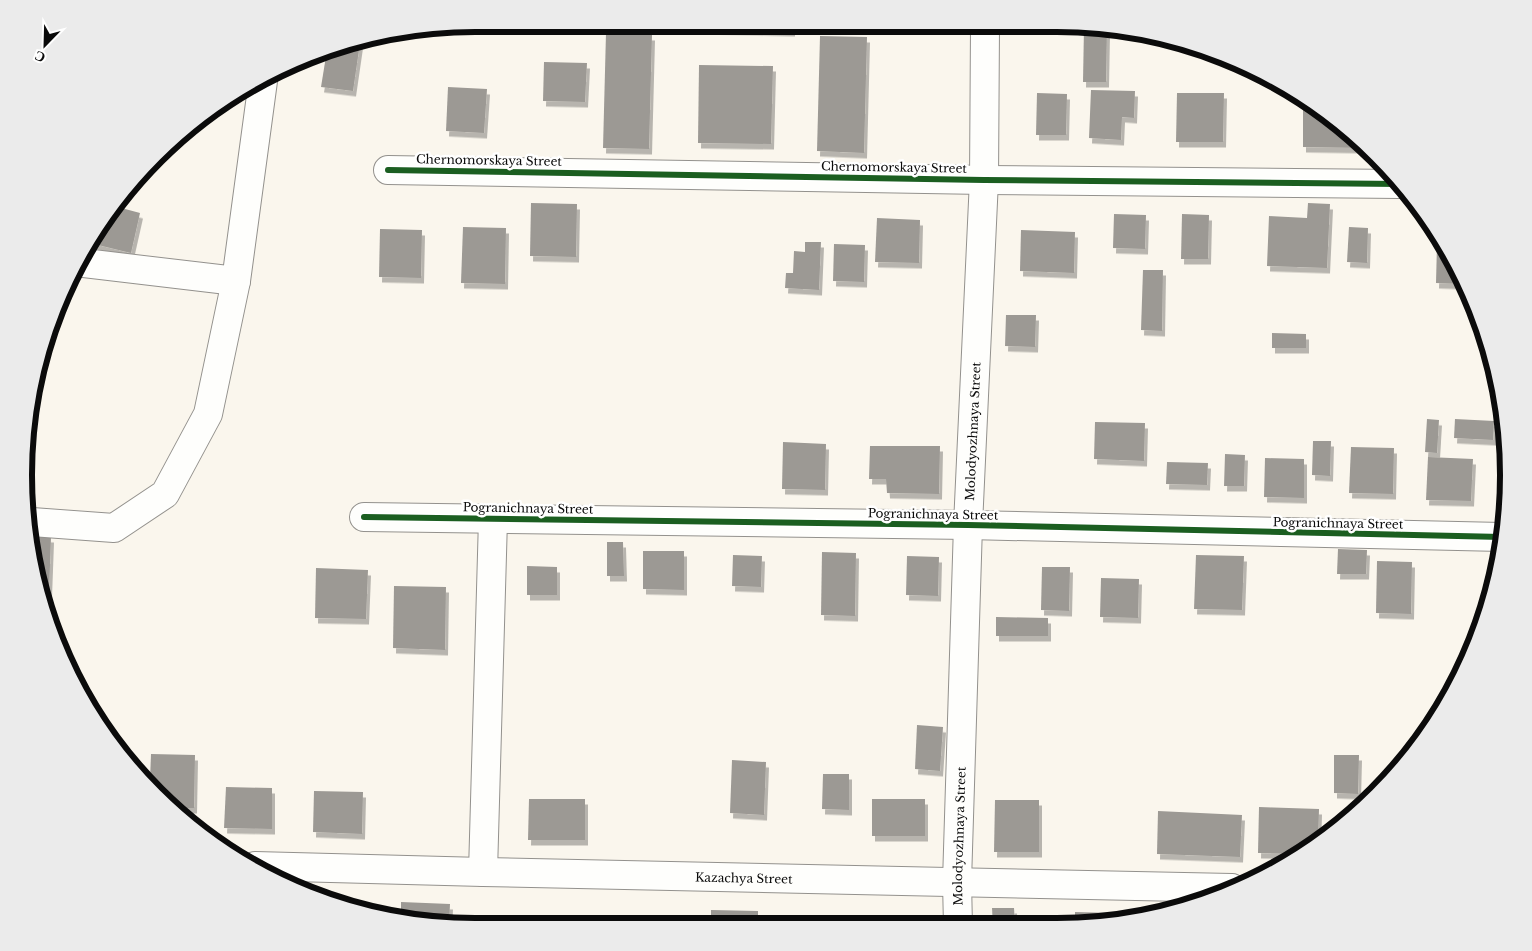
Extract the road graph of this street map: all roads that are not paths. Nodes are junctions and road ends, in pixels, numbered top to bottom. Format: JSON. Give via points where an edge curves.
{"nodes":[{"id":1,"x":985,"y":32,"type":"edge"},
{"id":2,"x":262,"y":88,"type":"edge"},
{"id":3,"x":388,"y":170,"type":"dead end"},
{"id":4,"x":984,"y":180,"type":"junction"},
{"id":5,"x":1391,"y":184,"type":"edge"},
{"id":6,"x":87,"y":263,"type":"edge"},
{"id":7,"x":236,"y":281,"type":"junction"},
{"id":8,"x":364,"y":517,"type":"dead end"},
{"id":9,"x":493,"y":518,"type":"junction"},
{"id":10,"x":35,"y":522,"type":"edge"},
{"id":11,"x":968,"y":525,"type":"junction"},
{"id":12,"x":1495,"y":538,"type":"edge"},
{"id":13,"x":268,"y":866,"type":"edge"},
{"id":14,"x":483,"y":872,"type":"junction"},
{"id":15,"x":957,"y":882,"type":"junction"},
{"id":16,"x":1219,"y":888,"type":"edge"},
{"id":17,"x":958,"y":918,"type":"edge"}],
"edges":[{"from":1,"to":4,"type":"street","name":"Molodyozhnaya Street"},
{"from":2,"to":7,"type":"street"},
{"from":3,"to":4,"type":"street","name":"Chernomorskaya Street"},
{"from":4,"to":5,"type":"street","name":"Chernomorskaya Street"},
{"from":4,"to":11,"type":"street","name":"Molodyozhnaya Street"},
{"from":6,"to":7,"type":"street"},
{"from":7,"to":10,"type":"street","via":[[208,414],[165,494],[114,528]]},
{"from":8,"to":9,"type":"street","name":"Pogranichnaya Street"},
{"from":9,"to":11,"type":"street","name":"Pogranichnaya Street"},
{"from":9,"to":14,"type":"street"},
{"from":11,"to":12,"type":"street","name":"Pogranichnaya Street"},
{"from":11,"to":15,"type":"street","name":"Molodyozhnaya Street"},
{"from":13,"to":14,"type":"street","name":"Kazachya Street"},
{"from":14,"to":15,"type":"street","name":"Kazachya Street"},
{"from":15,"to":16,"type":"street","name":"Kazachya Street"},
{"from":15,"to":17,"type":"street","name":"Molodyozhnaya Street"}]}
